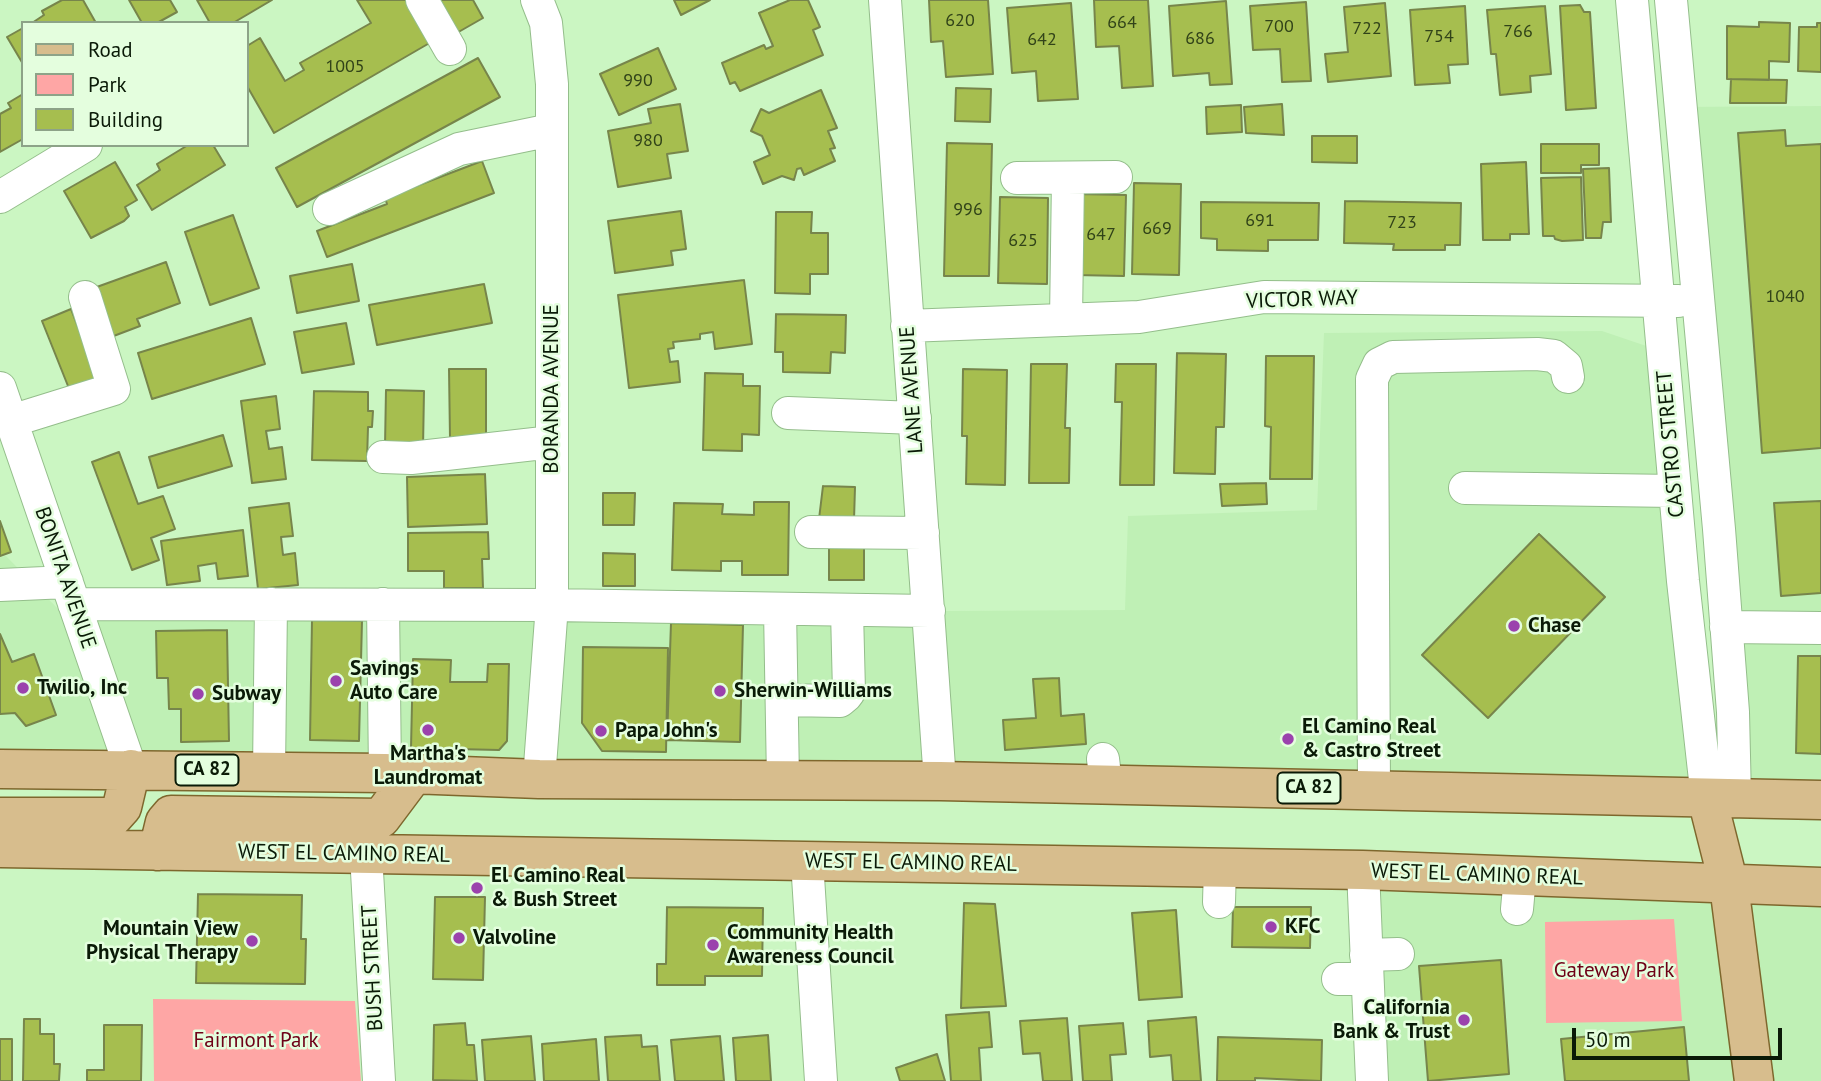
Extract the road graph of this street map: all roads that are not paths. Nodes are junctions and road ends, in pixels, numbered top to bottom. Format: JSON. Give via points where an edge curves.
{"nodes":[{"id":1,"x":422,"y":0,"type":"edge"},
{"id":2,"x":537,"y":0,"type":"edge"},
{"id":3,"x":885,"y":0,"type":"edge"},
{"id":4,"x":1632,"y":0,"type":"edge"},
{"id":5,"x":1671,"y":0,"type":"edge"},
{"id":6,"x":450,"y":49,"type":"dead end"},
{"id":7,"x":551,"y":130,"type":"junction"},
{"id":8,"x":83,"y":147,"type":"edge"},
{"id":9,"x":1116,"y":177,"type":"dead end"},
{"id":10,"x":1017,"y":178,"type":"dead end"},
{"id":11,"x":1068,"y":178,"type":"junction"},
{"id":12,"x":0,"y":197,"type":"edge"},
{"id":13,"x":330,"y":209,"type":"dead end"},
{"id":14,"x":85,"y":296,"type":"dead end"},
{"id":15,"x":1657,"y":301,"type":"junction"},
{"id":16,"x":1698,"y":302,"type":"junction"},
{"id":17,"x":1066,"y":320,"type":"junction"},
{"id":18,"x":908,"y":326,"type":"junction"},
{"id":19,"x":1568,"y":377,"type":"dead end"},
{"id":20,"x":0,"y":388,"type":"edge"},
{"id":21,"x":788,"y":413,"type":"dead end"},
{"id":22,"x":915,"y":418,"type":"junction"},
{"id":23,"x":11,"y":421,"type":"junction"},
{"id":24,"x":552,"y":442,"type":"junction"},
{"id":25,"x":383,"y":457,"type":"dead end"},
{"id":26,"x":1465,"y":488,"type":"dead end"},
{"id":27,"x":1675,"y":491,"type":"junction"},
{"id":28,"x":811,"y":532,"type":"dead end"},
{"id":29,"x":923,"y":533,"type":"junction"},
{"id":30,"x":0,"y":585,"type":"edge"},
{"id":31,"x":70,"y":593,"type":"junction"},
{"id":32,"x":271,"y":604,"type":"junction"},
{"id":33,"x":383,"y":604,"type":"junction"},
{"id":34,"x":552,"y":605,"type":"junction"},
{"id":35,"x":780,"y":609,"type":"junction"},
{"id":36,"x":846,"y":611,"type":"junction"},
{"id":37,"x":929,"y":611,"type":"junction"},
{"id":38,"x":1726,"y":627,"type":"junction"},
{"id":39,"x":1821,"y":628,"type":"edge"},
{"id":40,"x":782,"y":701,"type":"junction"},
{"id":41,"x":0,"y":769,"type":"edge"},
{"id":42,"x":131,"y":769,"type":"junction"},
{"id":43,"x":269,"y":771,"type":"junction"},
{"id":44,"x":400,"y":773,"type":"junction"},
{"id":45,"x":539,"y":779,"type":"junction"},
{"id":46,"x":783,"y":780,"type":"junction"},
{"id":47,"x":940,"y":781,"type":"junction"},
{"id":48,"x":1374,"y":790,"type":"junction"},
{"id":49,"x":1721,"y":799,"type":"junction"},
{"id":50,"x":1821,"y":800,"type":"edge"},
{"id":51,"x":0,"y":817,"type":"edge"},
{"id":52,"x":0,"y":848,"type":"edge"},
{"id":53,"x":158,"y":851,"type":"junction"},
{"id":54,"x":366,"y":854,"type":"junction"},
{"id":55,"x":807,"y":861,"type":"junction"},
{"id":56,"x":1363,"y":870,"type":"junction"},
{"id":57,"x":1729,"y":885,"type":"junction"},
{"id":58,"x":1821,"y":887,"type":"edge"},
{"id":59,"x":1398,"y":954,"type":"dead end"},
{"id":60,"x":1357,"y":971,"type":"junction"},
{"id":61,"x":379,"y":1081,"type":"edge"},
{"id":62,"x":821,"y":1081,"type":"edge"},
{"id":63,"x":1372,"y":1081,"type":"edge"},
{"id":64,"x":1754,"y":1081,"type":"edge"}],
"edges":[{"from":1,"to":6,"type":"street"},
{"from":2,"to":7,"type":"street","name":"BORANDA AVENUE","via":[[546,23]]},
{"from":3,"to":18,"type":"street","name":"LANE AVENUE"},
{"from":4,"to":15,"type":"street","name":"CASTRO STREET"},
{"from":5,"to":16,"type":"street","name":"CASTRO STREET"},
{"from":7,"to":13,"type":"street","via":[[459,149]]},
{"from":7,"to":24,"type":"street","name":"BORANDA AVENUE"},
{"from":8,"to":12,"type":"street"},
{"from":9,"to":11,"type":"street"},
{"from":10,"to":11,"type":"street"},
{"from":11,"to":17,"type":"street"},
{"from":14,"to":23,"type":"street","via":[[114,389]]},
{"from":15,"to":16,"type":"street","name":"VICTOR WAY"},
{"from":15,"to":17,"type":"street","name":"VICTOR WAY","via":[[1264,297],[1139,317]]},
{"from":15,"to":27,"type":"street","name":"CASTRO STREET"},
{"from":16,"to":38,"type":"street","name":"CASTRO STREET"},
{"from":17,"to":18,"type":"street","name":"VICTOR WAY"},
{"from":18,"to":22,"type":"street","name":"LANE AVENUE"},
{"from":19,"to":48,"type":"street","via":[[1566,366],[1554,356],[1537,354],[1393,357],[1379,364],[1372,379]]},
{"from":20,"to":23,"type":"street","name":"BONITA AVENUE"},
{"from":21,"to":22,"type":"street"},
{"from":22,"to":29,"type":"street","name":"LANE AVENUE"},
{"from":23,"to":31,"type":"street","name":"BONITA AVENUE"},
{"from":24,"to":25,"type":"street"},
{"from":24,"to":34,"type":"street","name":"BORANDA AVENUE"},
{"from":26,"to":27,"type":"street"},
{"from":27,"to":49,"type":"street","name":"CASTRO STREET"},
{"from":28,"to":29,"type":"street"},
{"from":29,"to":37,"type":"street","name":"LANE AVENUE"},
{"from":30,"to":31,"type":"street"},
{"from":31,"to":32,"type":"street"},
{"from":31,"to":42,"type":"street","name":"BONITA AVENUE"},
{"from":32,"to":33,"type":"street"},
{"from":32,"to":43,"type":"street"},
{"from":33,"to":34,"type":"street"},
{"from":33,"to":44,"type":"street"},
{"from":34,"to":35,"type":"street"},
{"from":34,"to":45,"type":"street","name":"BORANDA AVENUE"},
{"from":35,"to":36,"type":"street"},
{"from":35,"to":40,"type":"street"},
{"from":36,"to":37,"type":"street"},
{"from":36,"to":40,"type":"street","via":[[849,692],[840,701]]},
{"from":37,"to":47,"type":"street","name":"LANE AVENUE","via":[[947,672]]},
{"from":38,"to":39,"type":"street"},
{"from":38,"to":49,"type":"street","name":"CASTRO STREET","via":[[1733,712]]},
{"from":40,"to":46,"type":"street"},
{"from":41,"to":42,"type":"main road","number":"CA 82"},
{"from":42,"to":43,"type":"main road","number":"CA 82"},
{"from":42,"to":51,"type":"main road","via":[[121,807],[113,817]]},
{"from":43,"to":44,"type":"main road","number":"CA 82"},
{"from":44,"to":45,"type":"main road","number":"CA 82"},
{"from":44,"to":53,"type":"main road","via":[[381,818],[171,815]]},
{"from":45,"to":46,"type":"main road","number":"CA 82"},
{"from":46,"to":47,"type":"main road","number":"CA 82"},
{"from":47,"to":48,"type":"main road","number":"CA 82","via":[[1105,772]]},
{"from":48,"to":49,"type":"main road","number":"CA 82"},
{"from":49,"to":50,"type":"main road","number":"CA 82"},
{"from":49,"to":57,"type":"main road","name":"CASTRO STREET"},
{"from":52,"to":53,"type":"main road","name":"WEST EL CAMINO REAL"},
{"from":53,"to":54,"type":"main road","name":"WEST EL CAMINO REAL"},
{"from":54,"to":55,"type":"main road","name":"WEST EL CAMINO REAL"},
{"from":54,"to":61,"type":"street","name":"BUSH STREET"},
{"from":55,"to":56,"type":"main road","name":"WEST EL CAMINO REAL","via":[[1219,885]]},
{"from":55,"to":62,"type":"street"},
{"from":56,"to":57,"type":"main road","name":"WEST EL CAMINO REAL","via":[[1519,893]]},
{"from":56,"to":60,"type":"street"},
{"from":57,"to":58,"type":"main road","name":"WEST EL CAMINO REAL"},
{"from":57,"to":64,"type":"main road","name":"CASTRO STREET"},
{"from":59,"to":60,"type":"street"},
{"from":60,"to":63,"type":"street"}]}
